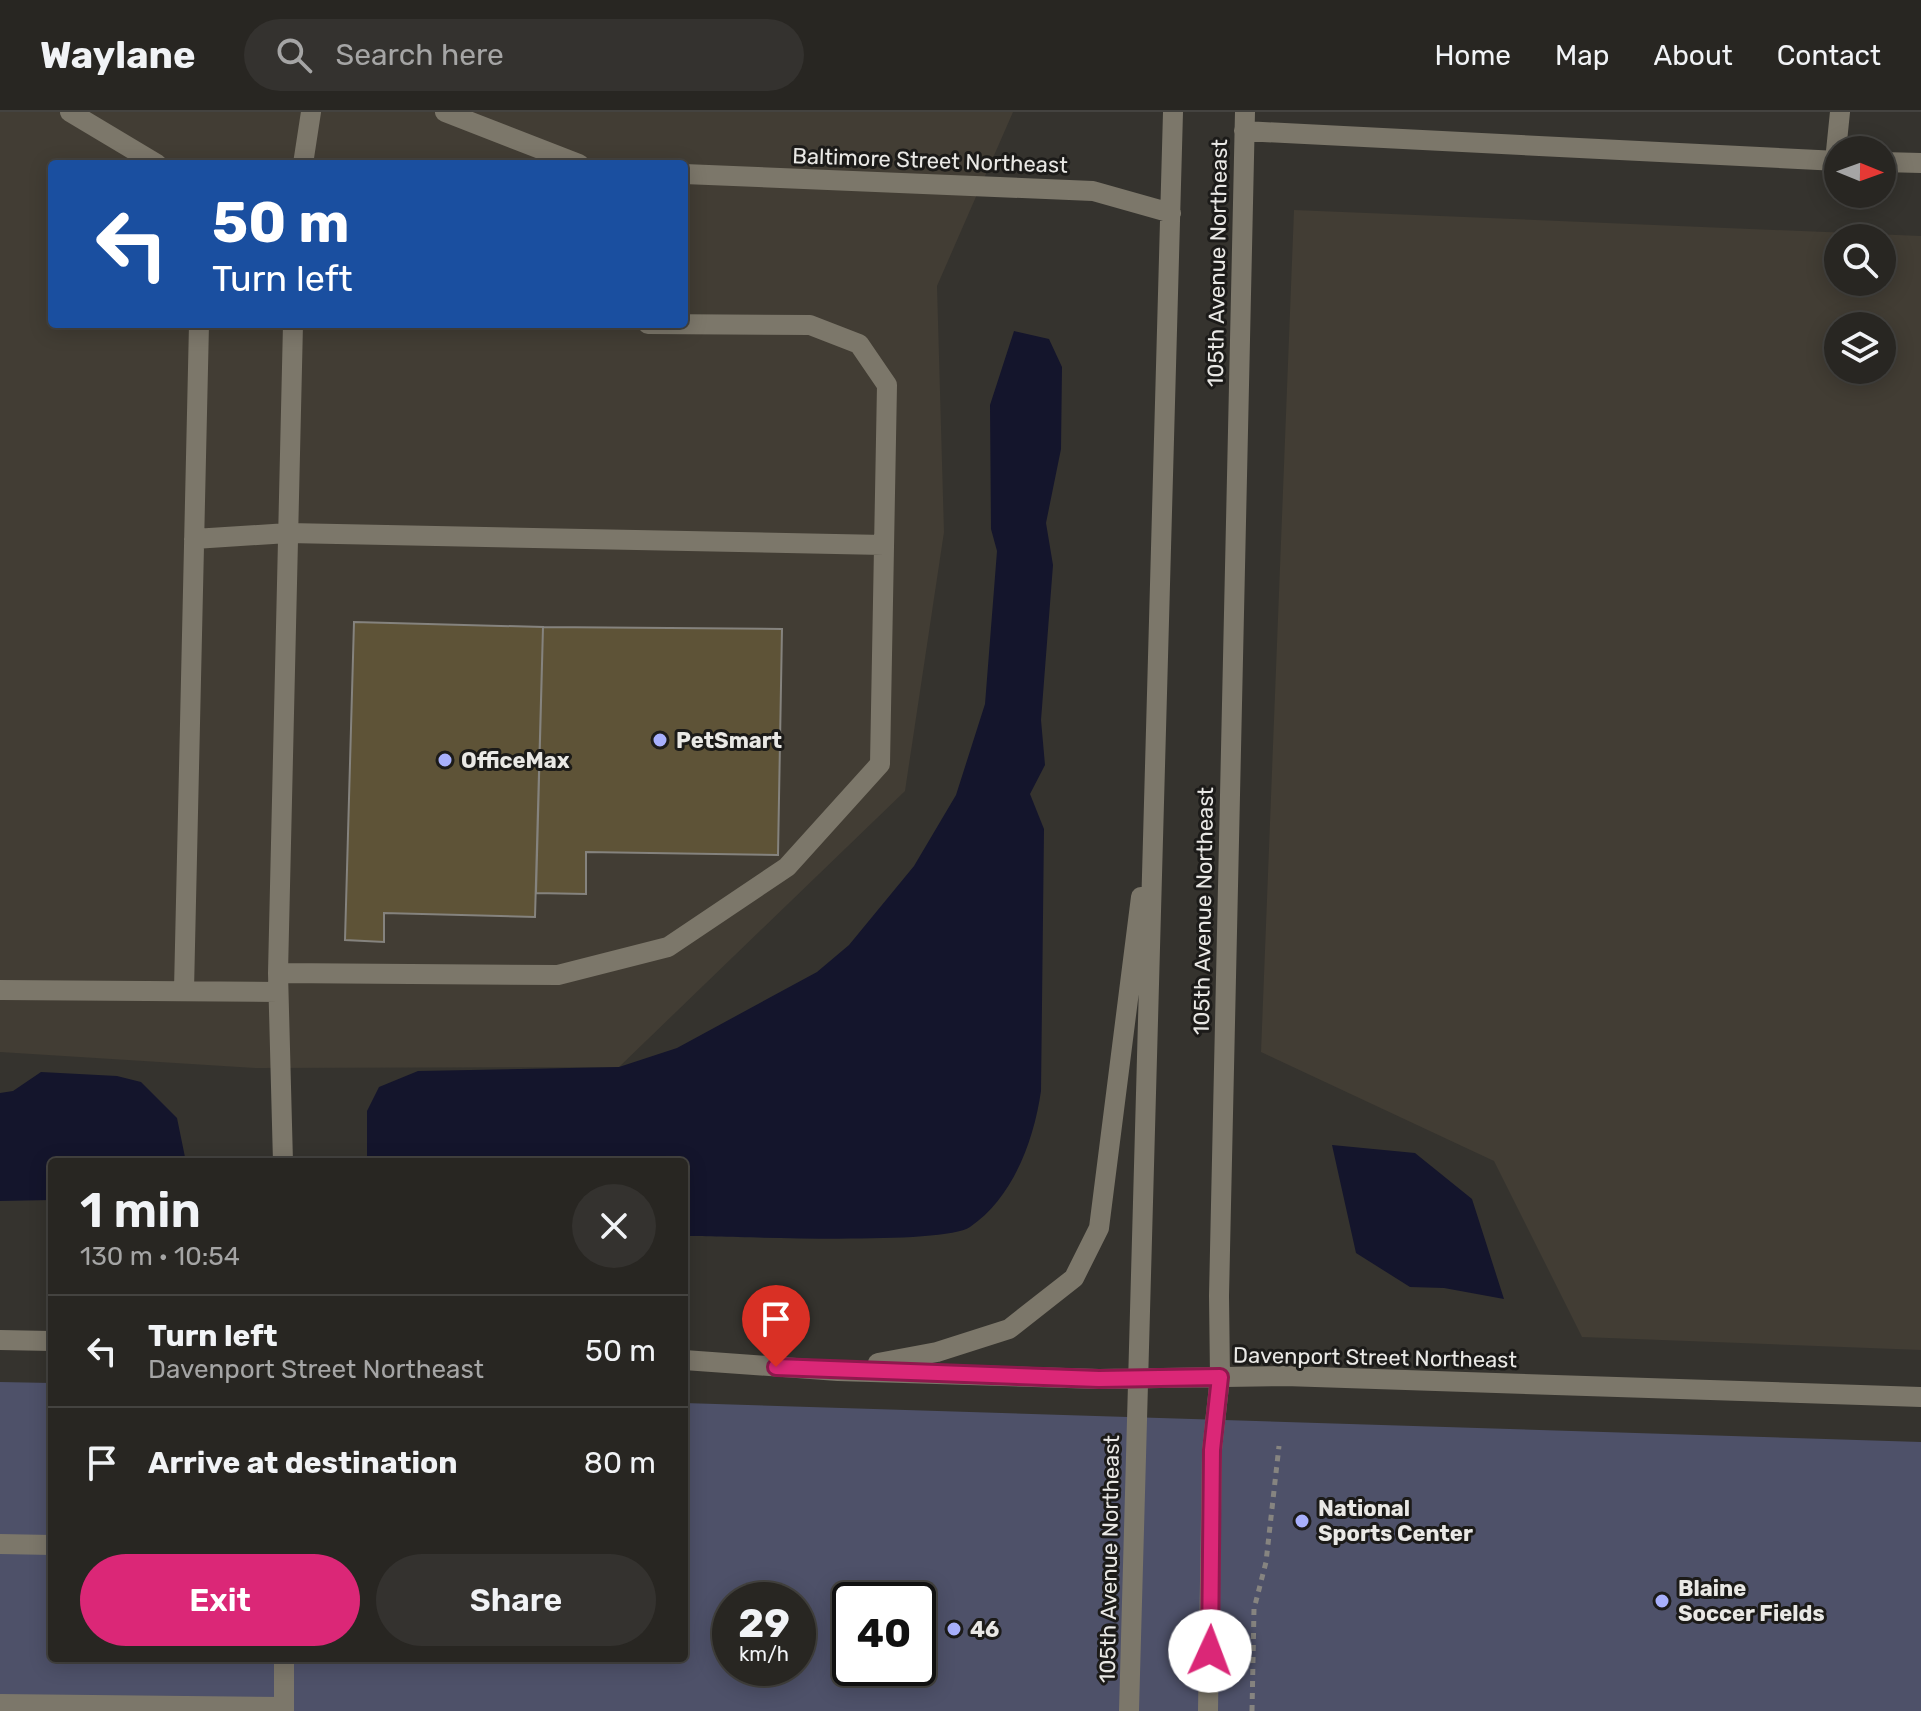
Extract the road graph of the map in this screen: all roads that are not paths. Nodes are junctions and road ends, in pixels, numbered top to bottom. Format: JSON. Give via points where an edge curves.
{"nodes":[{"id":1,"x":70,"y":112,"type":"edge"},
{"id":2,"x":311,"y":112,"type":"edge"},
{"id":3,"x":445,"y":112,"type":"edge"},
{"id":4,"x":1173,"y":112,"type":"edge"},
{"id":5,"x":1840,"y":112,"type":"edge"},
{"id":6,"x":1245,"y":122,"type":"edge"},
{"id":7,"x":1839,"y":136,"type":"edge"},
{"id":8,"x":150,"y":160,"type":"edge"},
{"id":9,"x":304,"y":160,"type":"edge"},
{"id":10,"x":569,"y":160,"type":"edge"},
{"id":11,"x":1824,"y":160,"type":"edge"},
{"id":12,"x":1896,"y":162,"type":"edge"},
{"id":13,"x":1921,"y":163,"type":"edge"},
{"id":14,"x":688,"y":174,"type":"edge"},
{"id":15,"x":1171,"y":213,"type":"junction"},
{"id":16,"x":688,"y":324,"type":"edge"},
{"id":17,"x":199,"y":328,"type":"edge"},
{"id":18,"x":293,"y":328,"type":"edge"},
{"id":19,"x":288,"y":533,"type":"junction"},
{"id":20,"x":194,"y":539,"type":"junction"},
{"id":21,"x":884,"y":545,"type":"junction"},
{"id":22,"x":1155,"y":794,"type":"junction"},
{"id":23,"x":278,"y":982,"type":"junction"},
{"id":24,"x":0,"y":990,"type":"edge"},
{"id":25,"x":184,"y":990,"type":"junction"},
{"id":26,"x":283,"y":1158,"type":"edge"},
{"id":27,"x":0,"y":1340,"type":"edge"},
{"id":28,"x":48,"y":1341,"type":"edge"},
{"id":29,"x":688,"y":1360,"type":"edge"},
{"id":30,"x":838,"y":1371,"type":"junction"},
{"id":31,"x":1220,"y":1377,"type":"junction"},
{"id":32,"x":1138,"y":1380,"type":"junction"},
{"id":33,"x":1921,"y":1397,"type":"edge"},
{"id":34,"x":0,"y":1544,"type":"edge"},
{"id":35,"x":48,"y":1545,"type":"edge"},
{"id":36,"x":284,"y":1662,"type":"edge"},
{"id":37,"x":0,"y":1704,"type":"edge"},
{"id":38,"x":284,"y":1709,"type":"edge"},
{"id":39,"x":1129,"y":1711,"type":"edge"},
{"id":40,"x":1208,"y":1711,"type":"edge"}],
"edges":[{"from":1,"to":8,"type":"street"},
{"from":2,"to":9,"type":"street"},
{"from":3,"to":10,"type":"street"},
{"from":4,"to":15,"type":"street","name":"105th Avenue Northeast"},
{"from":5,"to":7,"type":"street"},
{"from":6,"to":11,"type":"street"},
{"from":6,"to":31,"type":"street","name":"105th Avenue Northeast"},
{"from":12,"to":13,"type":"street"},
{"from":14,"to":15,"type":"street","name":"Baltimore Street Northeast","via":[[1093,191]]},
{"from":15,"to":22,"type":"street","name":"105th Avenue Northeast"},
{"from":16,"to":21,"type":"street","via":[[810,325],[859,344],[887,385]]},
{"from":17,"to":20,"type":"street"},
{"from":18,"to":19,"type":"street"},
{"from":19,"to":20,"type":"street"},
{"from":19,"to":21,"type":"street"},
{"from":19,"to":23,"type":"street"},
{"from":20,"to":25,"type":"street"},
{"from":21,"to":23,"type":"street","via":[[880,764],[787,867],[668,947],[558,975]]},
{"from":22,"to":30,"type":"street","via":[[1099,1228],[1074,1278],[1009,1329],[937,1352]]},
{"from":22,"to":32,"type":"street","name":"105th Avenue Northeast"},
{"from":23,"to":25,"type":"street"},
{"from":23,"to":26,"type":"street"},
{"from":24,"to":25,"type":"street"},
{"from":27,"to":28,"type":"street"},
{"from":29,"to":30,"type":"street","name":"Davenport Street Northeast"},
{"from":30,"to":32,"type":"street","name":"Davenport Street Northeast"},
{"from":31,"to":32,"type":"street","name":"Davenport Street Northeast"},
{"from":31,"to":33,"type":"street","name":"Davenport Street Northeast"},
{"from":31,"to":40,"type":"street","name":"105th Avenue Northeast","via":[[1212,1450]]},
{"from":32,"to":39,"type":"street","name":"105th Avenue Northeast"},
{"from":34,"to":35,"type":"street"},
{"from":36,"to":38,"type":"street"},
{"from":37,"to":38,"type":"street"}]}
